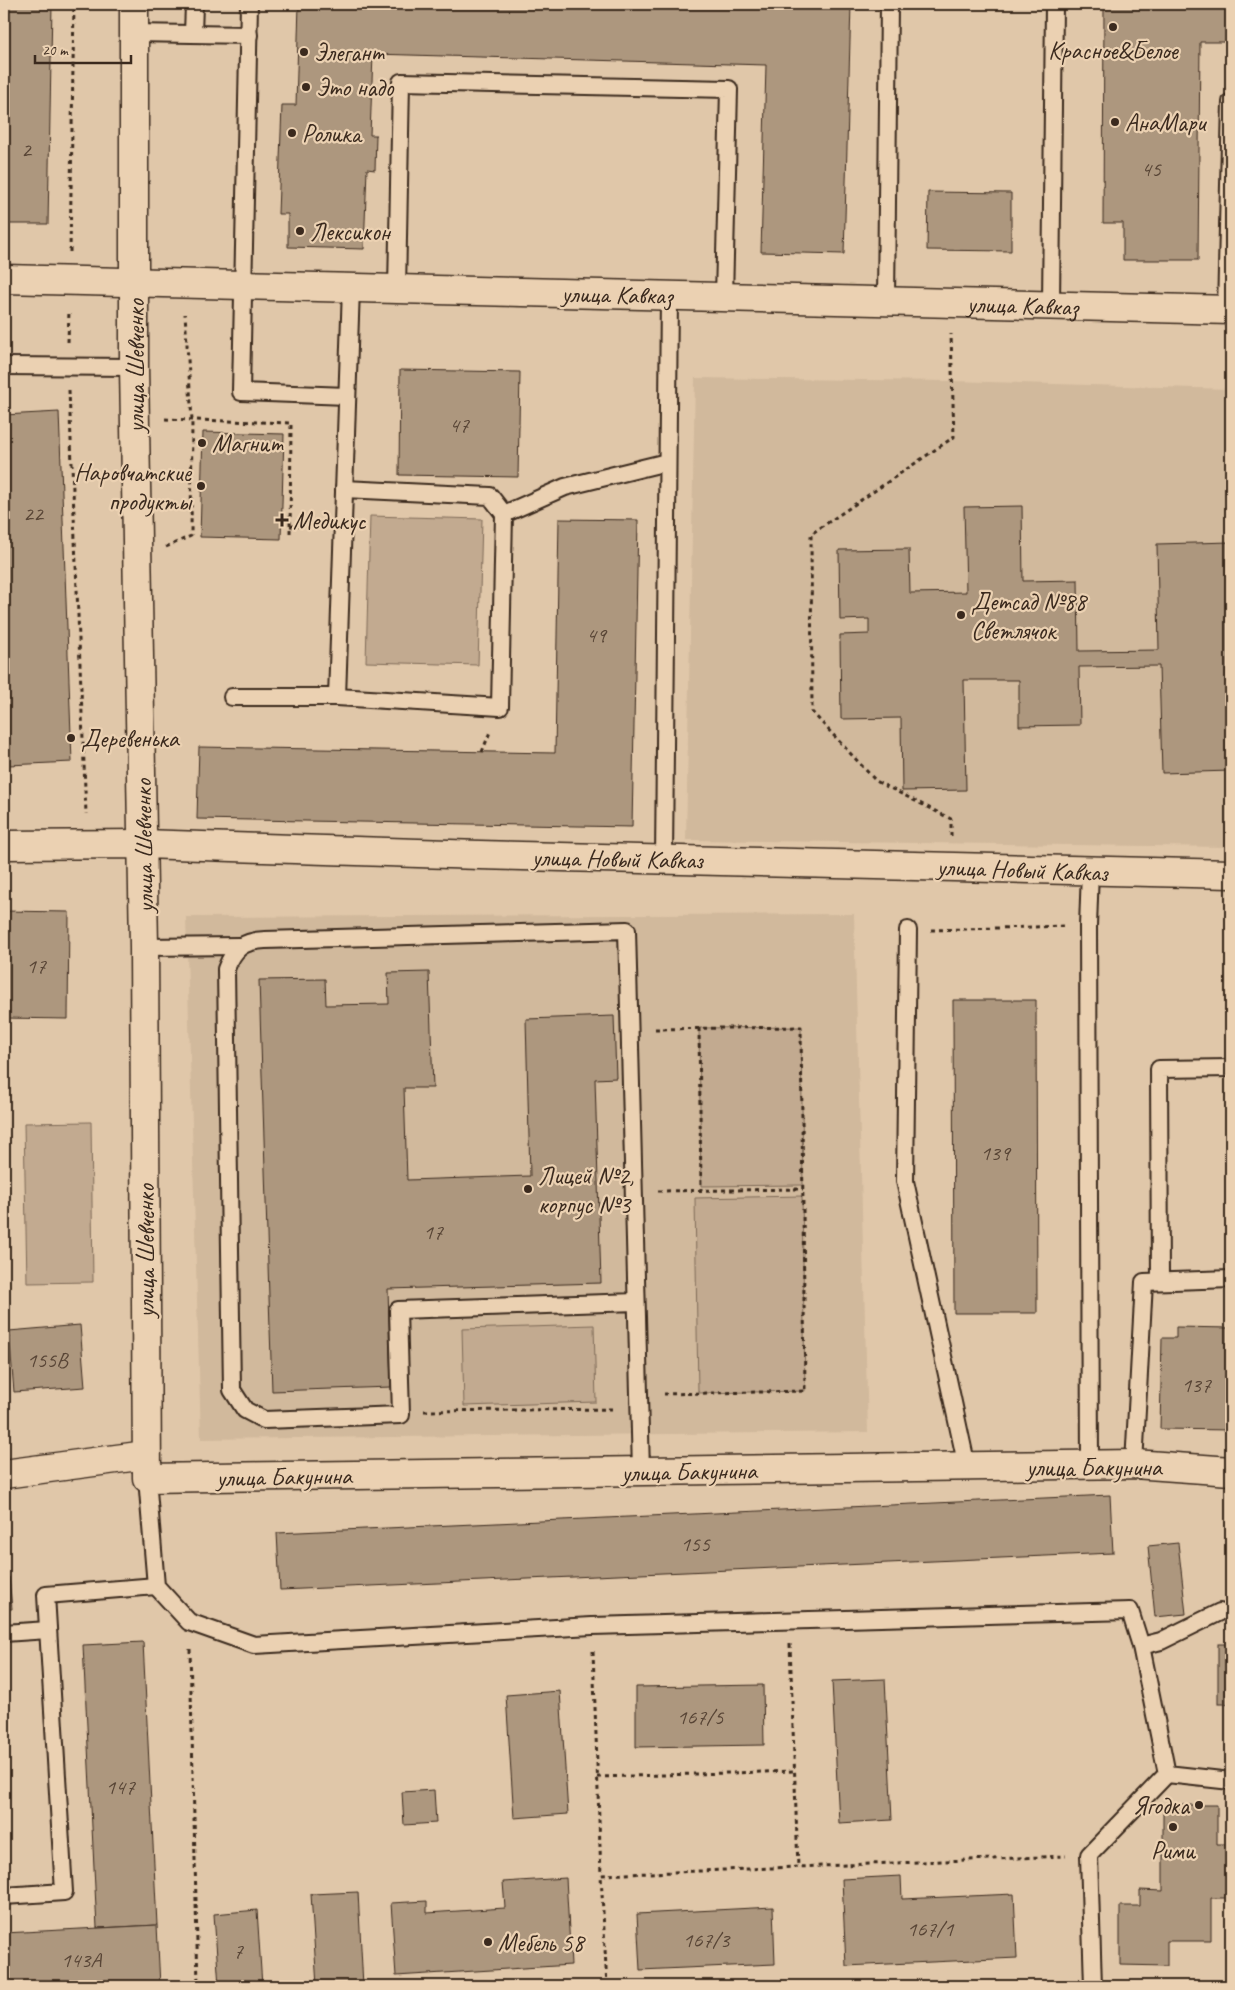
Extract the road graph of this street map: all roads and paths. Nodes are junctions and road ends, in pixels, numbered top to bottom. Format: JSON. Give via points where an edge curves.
{"nodes":[{"id":1,"x":74,"y":4,"type":"edge"},
{"id":2,"x":134,"y":4,"type":"edge"},
{"id":3,"x":194,"y":4,"type":"edge"},
{"id":4,"x":249,"y":4,"type":"edge"},
{"id":5,"x":889,"y":4,"type":"edge"},
{"id":6,"x":1054,"y":4,"type":"edge"},
{"id":7,"x":134,"y":32,"type":"junction"},
{"id":8,"x":193,"y":34,"type":"junction"},
{"id":9,"x":249,"y":35,"type":"junction"},
{"id":10,"x":1231,"y":102,"type":"edge"},
{"id":11,"x":4,"y":279,"type":"edge"},
{"id":12,"x":69,"y":280,"type":"junction"},
{"id":13,"x":1229,"y":280,"type":"edge"},
{"id":14,"x":136,"y":282,"type":"junction"},
{"id":15,"x":243,"y":285,"type":"junction"},
{"id":16,"x":351,"y":288,"type":"junction"},
{"id":17,"x":397,"y":289,"type":"junction"},
{"id":18,"x":669,"y":296,"type":"junction"},
{"id":19,"x":724,"y":297,"type":"junction"},
{"id":20,"x":886,"y":301,"type":"junction"},
{"id":21,"x":950,"y":303,"type":"junction"},
{"id":22,"x":1051,"y":305,"type":"junction"},
{"id":23,"x":1229,"y":310,"type":"edge"},
{"id":24,"x":4,"y":366,"type":"edge"},
{"id":25,"x":68,"y":366,"type":"junction"},
{"id":26,"x":134,"y":367,"type":"junction"},
{"id":27,"x":347,"y":396,"type":"junction"},
{"id":28,"x":135,"y":419,"type":"junction"},
{"id":29,"x":667,"y":462,"type":"junction"},
{"id":30,"x":344,"y":489,"type":"junction"},
{"id":31,"x":504,"y":514,"type":"junction"},
{"id":32,"x":290,"y":536,"type":"dead end"},
{"id":33,"x":232,"y":697,"type":"dead end"},
{"id":34,"x":337,"y":697,"type":"junction"},
{"id":35,"x":86,"y":822,"type":"dead end"},
{"id":36,"x":143,"y":844,"type":"junction"},
{"id":37,"x":4,"y":845,"type":"edge"},
{"id":38,"x":664,"y":860,"type":"junction"},
{"id":39,"x":952,"y":867,"type":"junction"},
{"id":40,"x":1090,"y":870,"type":"junction"},
{"id":41,"x":1231,"y":874,"type":"edge"},
{"id":42,"x":1088,"y":926,"type":"junction"},
{"id":43,"x":908,"y":930,"type":"joint"},
{"id":44,"x":239,"y":946,"type":"junction"},
{"id":45,"x":144,"y":947,"type":"junction"},
{"id":46,"x":699,"y":1028,"type":"junction"},
{"id":47,"x":629,"y":1029,"type":"junction"},
{"id":48,"x":1231,"y":1068,"type":"edge"},
{"id":49,"x":803,"y":1189,"type":"junction"},
{"id":50,"x":700,"y":1190,"type":"junction"},
{"id":51,"x":633,"y":1191,"type":"junction"},
{"id":52,"x":1231,"y":1279,"type":"edge"},
{"id":53,"x":1160,"y":1280,"type":"junction"},
{"id":54,"x":636,"y":1302,"type":"junction"},
{"id":55,"x":639,"y":1401,"type":"junction"},
{"id":56,"x":401,"y":1412,"type":"junction"},
{"id":57,"x":1134,"y":1464,"type":"junction"},
{"id":58,"x":1090,"y":1465,"type":"junction"},
{"id":59,"x":146,"y":1466,"type":"junction"},
{"id":60,"x":967,"y":1467,"type":"junction"},
{"id":61,"x":1231,"y":1471,"type":"edge"},
{"id":62,"x":641,"y":1472,"type":"junction"},
{"id":63,"x":4,"y":1474,"type":"edge"},
{"id":64,"x":156,"y":1586,"type":"junction"},
{"id":65,"x":1220,"y":1612,"type":"dead end"},
{"id":66,"x":790,"y":1620,"type":"junction"},
{"id":67,"x":189,"y":1622,"type":"junction"},
{"id":68,"x":592,"y":1626,"type":"junction"},
{"id":69,"x":48,"y":1630,"type":"junction"},
{"id":70,"x":4,"y":1633,"type":"edge"},
{"id":71,"x":1141,"y":1646,"type":"junction"},
{"id":72,"x":795,"y":1771,"type":"junction"},
{"id":73,"x":1167,"y":1774,"type":"junction"},
{"id":74,"x":598,"y":1777,"type":"junction"},
{"id":75,"x":1231,"y":1781,"type":"edge"},
{"id":76,"x":1089,"y":1855,"type":"junction"},
{"id":77,"x":798,"y":1868,"type":"junction"},
{"id":78,"x":601,"y":1875,"type":"junction"},
{"id":79,"x":4,"y":1896,"type":"edge"},
{"id":80,"x":198,"y":1986,"type":"edge"},
{"id":81,"x":607,"y":1986,"type":"edge"},
{"id":82,"x":1093,"y":1986,"type":"edge"}],
"edges":[{"from":1,"to":12,"type":"path"},
{"from":2,"to":7,"type":"street","name":"улица Шевченко"},
{"from":3,"to":8,"type":"lane"},
{"from":4,"to":9,"type":"lane"},
{"from":5,"to":20,"type":"lane"},
{"from":6,"to":22,"type":"lane"},
{"from":7,"to":8,"type":"lane"},
{"from":7,"to":14,"type":"street","name":"улица Шевченко"},
{"from":8,"to":9,"type":"lane"},
{"from":9,"to":15,"type":"lane"},
{"from":10,"to":13,"type":"lane"},
{"from":11,"to":12,"type":"street","name":"улица Кавказ"},
{"from":12,"to":14,"type":"street","name":"улица Кавказ"},
{"from":12,"to":25,"type":"path"},
{"from":13,"to":23,"type":"lane"},
{"from":14,"to":15,"type":"street","name":"улица Кавказ"},
{"from":14,"to":26,"type":"street","name":"улица Шевченко"},
{"from":15,"to":16,"type":"street","name":"улица Кавказ"},
{"from":15,"to":27,"type":"lane","via":[[241,392]]},
{"from":16,"to":17,"type":"street","name":"улица Кавказ"},
{"from":16,"to":27,"type":"lane"},
{"from":17,"to":18,"type":"street","name":"улица Кавказ"},
{"from":17,"to":19,"type":"lane","via":[[401,82],[729,89]]},
{"from":18,"to":19,"type":"street","name":"улица Кавказ"},
{"from":18,"to":29,"type":"lane"},
{"from":19,"to":20,"type":"street","name":"улица Кавказ"},
{"from":20,"to":21,"type":"street","name":"улица Кавказ"},
{"from":21,"to":22,"type":"street","name":"улица Кавказ"},
{"from":21,"to":39,"type":"path","via":[[954,437],[811,534],[811,544],[812,712],[876,781],[951,819]]},
{"from":22,"to":23,"type":"street","name":"улица Кавказ"},
{"from":24,"to":25,"type":"lane"},
{"from":25,"to":26,"type":"lane"},
{"from":25,"to":35,"type":"path"},
{"from":26,"to":28,"type":"street","name":"улица Шевченко"},
{"from":27,"to":30,"type":"lane"},
{"from":28,"to":32,"type":"path","via":[[291,423]]},
{"from":28,"to":36,"type":"street","name":"улица Шевченко"},
{"from":29,"to":31,"type":"lane","via":[[565,487]]},
{"from":29,"to":38,"type":"lane"},
{"from":30,"to":31,"type":"lane","via":[[490,496]]},
{"from":30,"to":34,"type":"lane"},
{"from":31,"to":34,"type":"lane","via":[[500,707]]},
{"from":33,"to":34,"type":"lane"},
{"from":36,"to":37,"type":"street","name":"улица Новый Кавказ"},
{"from":36,"to":38,"type":"street","name":"улица Новый Кавказ"},
{"from":36,"to":45,"type":"street","name":"улица Шевченко"},
{"from":38,"to":39,"type":"street","name":"улица Новый Кавказ"},
{"from":39,"to":40,"type":"street","name":"улица Новый Кавказ"},
{"from":40,"to":41,"type":"street","name":"улица Новый Кавказ"},
{"from":40,"to":42,"type":"lane"},
{"from":42,"to":43,"type":"path"},
{"from":42,"to":58,"type":"lane"},
{"from":43,"to":60,"type":"lane","via":[[905,1181]]},
{"from":44,"to":45,"type":"lane"},
{"from":44,"to":47,"type":"lane","via":[[265,940],[626,930]]},
{"from":44,"to":56,"type":"lane","via":[[226,969],[232,1390],[245,1410],[264,1420],[401,1415]]},
{"from":45,"to":59,"type":"street","name":"улица Шевченко"},
{"from":46,"to":47,"type":"path"},
{"from":46,"to":49,"type":"path","via":[[801,1027]]},
{"from":46,"to":50,"type":"path"},
{"from":47,"to":51,"type":"lane"},
{"from":48,"to":53,"type":"lane","via":[[1158,1068]]},
{"from":49,"to":50,"type":"path"},
{"from":49,"to":55,"type":"path","via":[[805,1391]]},
{"from":50,"to":51,"type":"path"},
{"from":51,"to":54,"type":"lane"},
{"from":52,"to":53,"type":"lane"},
{"from":53,"to":57,"type":"lane","via":[[1144,1282]]},
{"from":54,"to":55,"type":"lane"},
{"from":54,"to":56,"type":"lane","via":[[398,1310]]},
{"from":55,"to":56,"type":"path"},
{"from":55,"to":62,"type":"lane"},
{"from":57,"to":58,"type":"street","name":"улица Бакунина"},
{"from":57,"to":61,"type":"street","name":"улица Бакунина"},
{"from":58,"to":60,"type":"street","name":"улица Бакунина"},
{"from":59,"to":62,"type":"street","name":"улица Бакунина"},
{"from":59,"to":63,"type":"street","name":"улица Бакунина"},
{"from":59,"to":64,"type":"lane"},
{"from":60,"to":62,"type":"street","name":"улица Бакунина"},
{"from":64,"to":67,"type":"lane"},
{"from":64,"to":69,"type":"lane","via":[[46,1595]]},
{"from":65,"to":71,"type":"lane","via":[[1161,1641]]},
{"from":66,"to":68,"type":"lane"},
{"from":66,"to":71,"type":"lane","via":[[1130,1611]]},
{"from":66,"to":72,"type":"path"},
{"from":67,"to":68,"type":"lane","via":[[254,1645]]},
{"from":67,"to":80,"type":"path"},
{"from":68,"to":74,"type":"path"},
{"from":69,"to":70,"type":"lane"},
{"from":69,"to":79,"type":"lane","via":[[64,1892]]},
{"from":71,"to":73,"type":"lane"},
{"from":72,"to":74,"type":"path"},
{"from":72,"to":77,"type":"path"},
{"from":73,"to":75,"type":"lane"},
{"from":73,"to":76,"type":"lane"},
{"from":74,"to":78,"type":"path"},
{"from":76,"to":77,"type":"path"},
{"from":76,"to":82,"type":"lane"},
{"from":77,"to":78,"type":"path"},
{"from":78,"to":81,"type":"path"}]}
